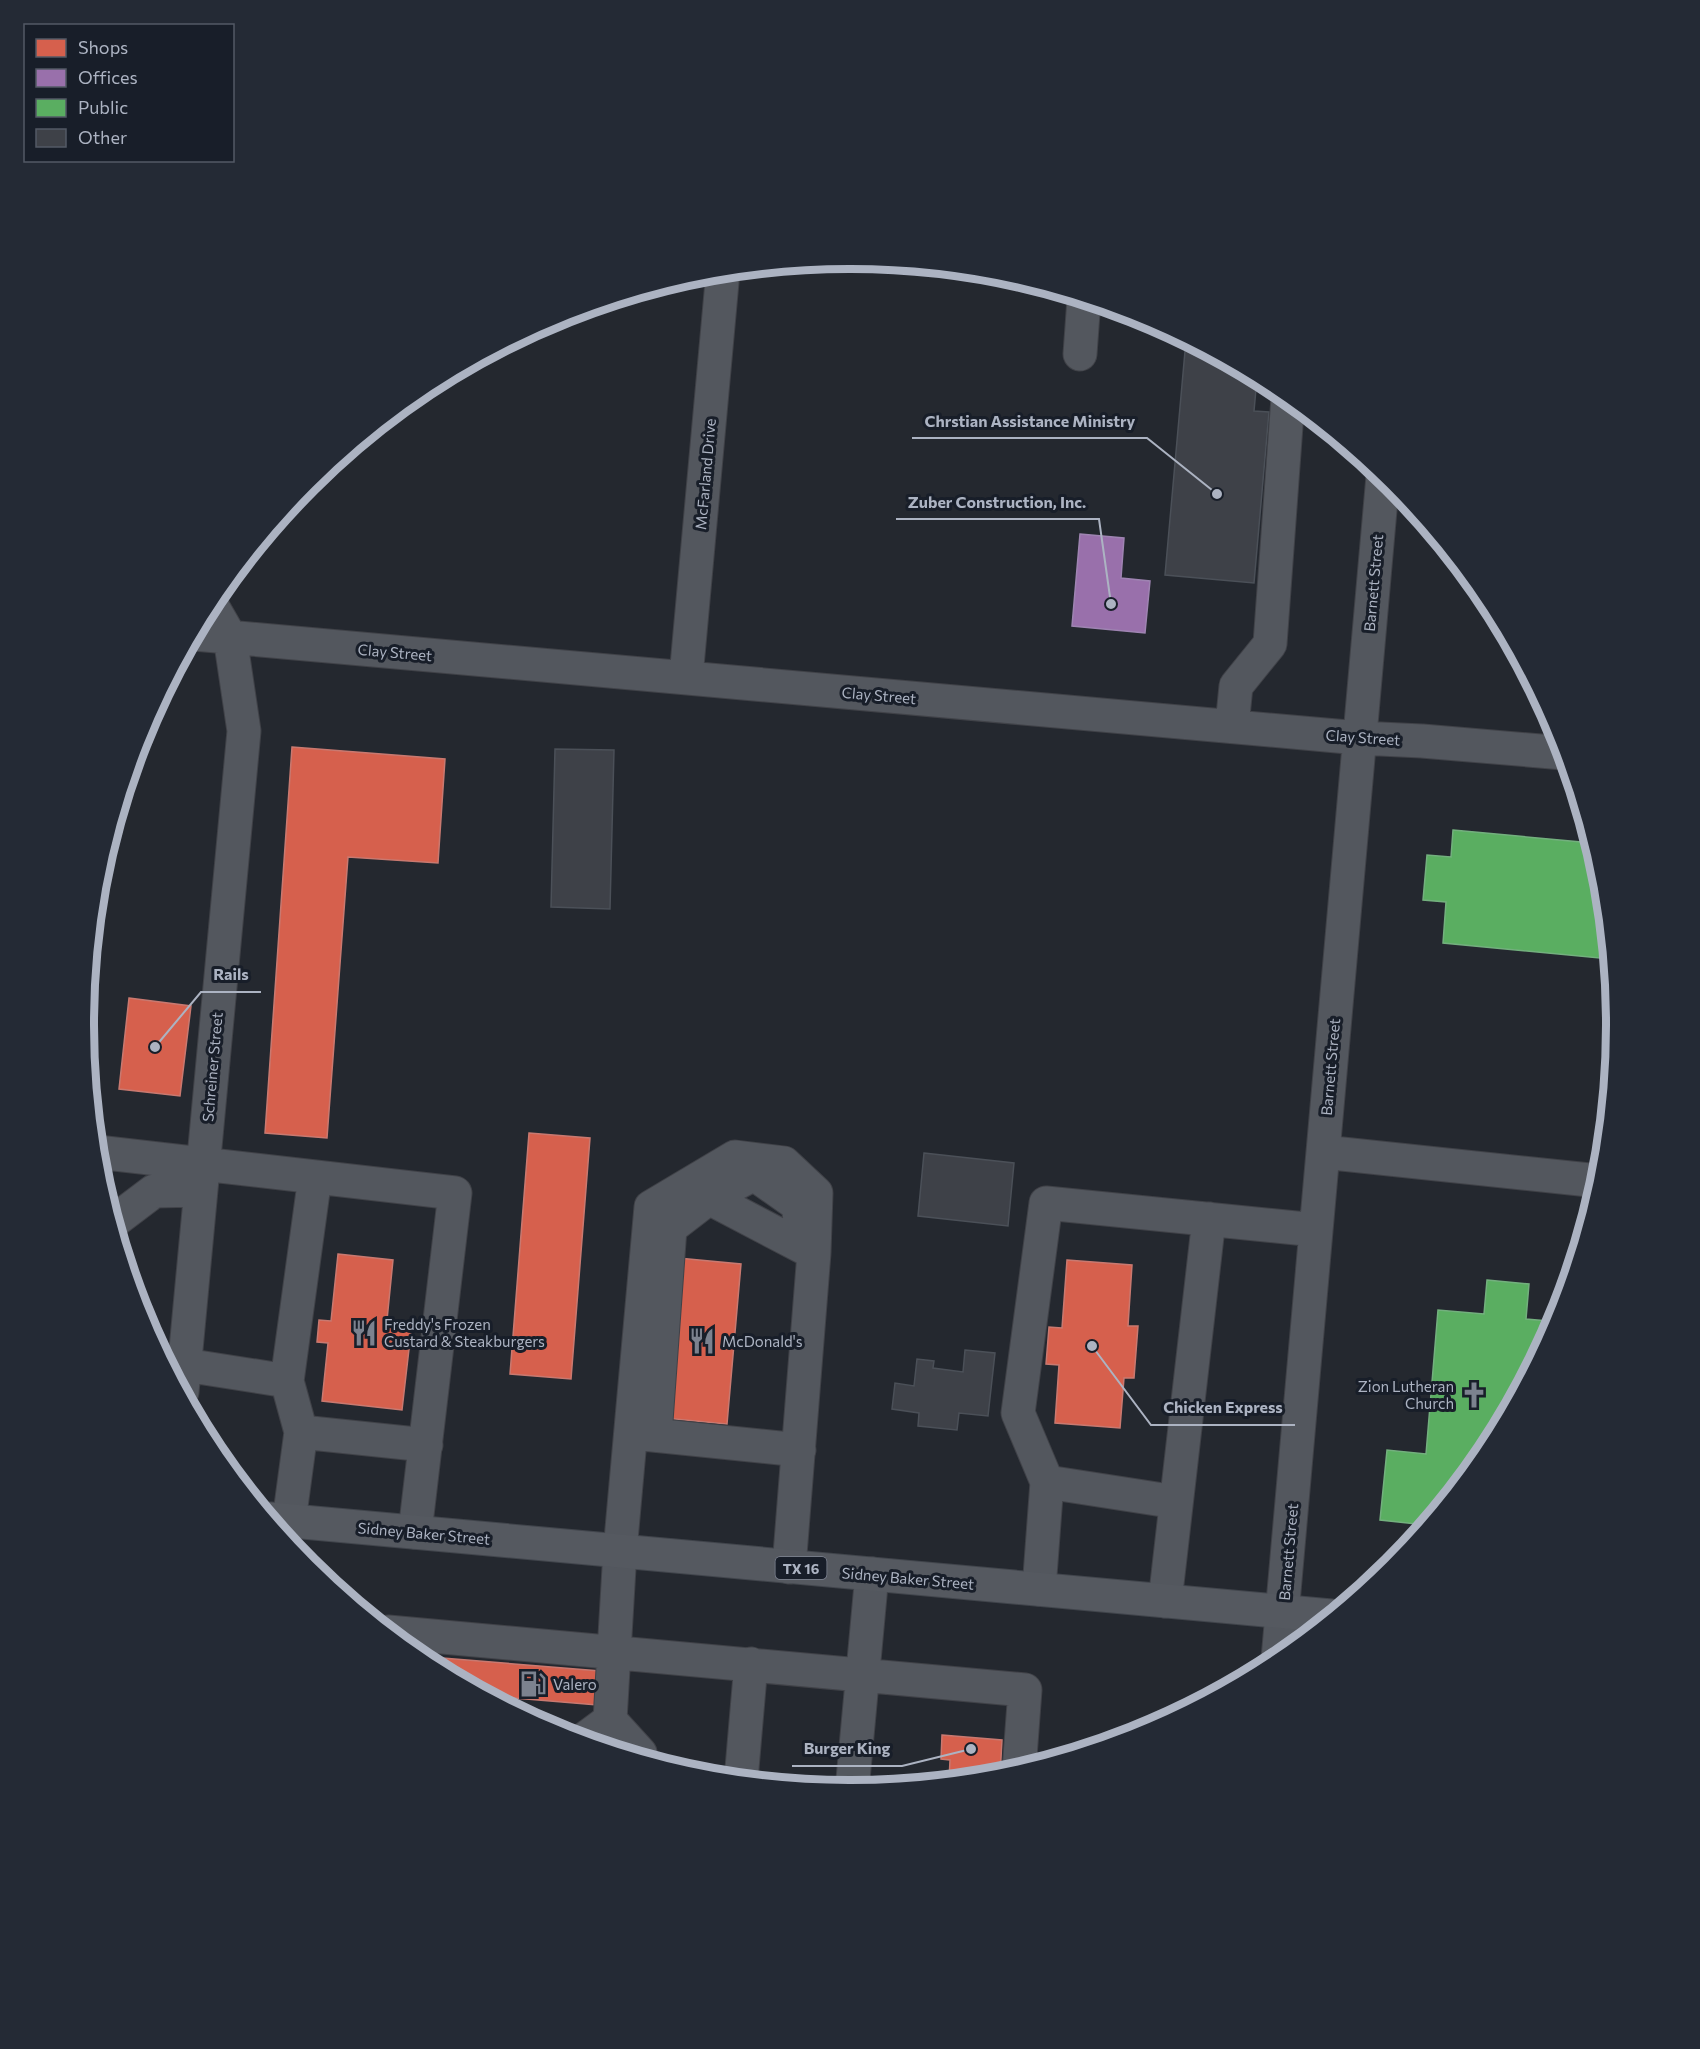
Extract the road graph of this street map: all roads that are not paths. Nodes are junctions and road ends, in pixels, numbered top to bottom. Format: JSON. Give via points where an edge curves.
{"nodes":[{"id":1,"x":722,"y":280,"type":"edge"},
{"id":2,"x":1083,"y":306,"type":"edge"},
{"id":3,"x":1080,"y":354,"type":"dead end"},
{"id":4,"x":1287,"y":408,"type":"edge"},
{"id":5,"x":1382,"y":488,"type":"edge"},
{"id":6,"x":217,"y":614,"type":"edge"},
{"id":7,"x":204,"y":635,"type":"edge"},
{"id":8,"x":230,"y":637,"type":"junction"},
{"id":9,"x":686,"y":677,"type":"junction"},
{"id":10,"x":1232,"y":726,"type":"junction"},
{"id":11,"x":1359,"y":738,"type":"junction"},
{"id":12,"x":1554,"y":752,"type":"edge"},
{"id":13,"x":1323,"y":1152,"type":"junction"},
{"id":14,"x":106,"y":1154,"type":"edge"},
{"id":15,"x":202,"y":1177,"type":"junction"},
{"id":16,"x":315,"y":1177,"type":"junction"},
{"id":17,"x":1589,"y":1180,"type":"edge"},
{"id":18,"x":119,"y":1217,"type":"edge"},
{"id":19,"x":1209,"y":1219,"type":"junction"},
{"id":20,"x":1316,"y":1230,"type":"junction"},
{"id":21,"x":809,"y":1251,"type":"junction"},
{"id":22,"x":184,"y":1379,"type":"edge"},
{"id":23,"x":287,"y":1381,"type":"junction"},
{"id":24,"x":301,"y":1432,"type":"junction"},
{"id":25,"x":642,"y":1434,"type":"junction"},
{"id":26,"x":426,"y":1445,"type":"junction"},
{"id":27,"x":799,"y":1449,"type":"junction"},
{"id":28,"x":1047,"y":1482,"type":"junction"},
{"id":29,"x":1176,"y":1502,"type":"junction"},
{"id":30,"x":279,"y":1520,"type":"edge"},
{"id":31,"x":415,"y":1532,"type":"junction"},
{"id":32,"x":620,"y":1551,"type":"junction"},
{"id":33,"x":789,"y":1567,"type":"junction"},
{"id":34,"x":872,"y":1574,"type":"junction"},
{"id":35,"x":1039,"y":1589,"type":"junction"},
{"id":36,"x":1165,"y":1601,"type":"junction"},
{"id":37,"x":1282,"y":1612,"type":"junction"},
{"id":38,"x":1321,"y":1615,"type":"edge"},
{"id":39,"x":403,"y":1633,"type":"edge"},
{"id":40,"x":1279,"y":1646,"type":"edge"},
{"id":41,"x":614,"y":1651,"type":"junction"},
{"id":42,"x":752,"y":1664,"type":"junction"},
{"id":43,"x":862,"y":1675,"type":"junction"},
{"id":44,"x":610,"y":1720,"type":"junction"},
{"id":45,"x":591,"y":1734,"type":"edge"},
{"id":46,"x":636,"y":1749,"type":"edge"},
{"id":47,"x":1020,"y":1760,"type":"edge"},
{"id":48,"x":742,"y":1772,"type":"edge"},
{"id":49,"x":853,"y":1780,"type":"edge"}],
"edges":[{"from":1,"to":9,"type":"street","name":"McFarland Drive"},
{"from":2,"to":3,"type":"street"},
{"from":4,"to":10,"type":"street","via":[[1270,644],[1236,686]]},
{"from":5,"to":11,"type":"street","name":"Barnett Street"},
{"from":6,"to":8,"type":"street","name":"Schreiner Street"},
{"from":7,"to":8,"type":"street","name":"Clay Street"},
{"from":8,"to":9,"type":"street","name":"Clay Street"},
{"from":8,"to":15,"type":"street","name":"Schreiner Street","via":[[244,731]]},
{"from":9,"to":10,"type":"street","name":"Clay Street"},
{"from":10,"to":11,"type":"street","name":"Clay Street"},
{"from":11,"to":12,"type":"street","name":"Clay Street"},
{"from":11,"to":13,"type":"street","name":"Barnett Street"},
{"from":13,"to":17,"type":"street"},
{"from":13,"to":20,"type":"street","name":"Barnett Street"},
{"from":14,"to":15,"type":"street"},
{"from":15,"to":16,"type":"street"},
{"from":15,"to":18,"type":"street","via":[[154,1191]]},
{"from":15,"to":22,"type":"street","name":"Schreiner Street"},
{"from":16,"to":23,"type":"street"},
{"from":16,"to":26,"type":"street","via":[[455,1193]]},
{"from":19,"to":20,"type":"street"},
{"from":19,"to":28,"type":"street","via":[[1046,1203],[1018,1413]]},
{"from":19,"to":29,"type":"street"},
{"from":20,"to":37,"type":"street","name":"Barnett Street"},
{"from":21,"to":25,"type":"street","via":[[798,1204],[754,1174],[709,1198],[670,1228]]},
{"from":21,"to":25,"type":"street","via":[[816,1193],[784,1162],[735,1157],[651,1207]]},
{"from":21,"to":27,"type":"street"},
{"from":22,"to":23,"type":"street"},
{"from":23,"to":24,"type":"street"},
{"from":24,"to":26,"type":"street"},
{"from":24,"to":30,"type":"street"},
{"from":25,"to":27,"type":"street"},
{"from":25,"to":32,"type":"street"},
{"from":26,"to":31,"type":"street"},
{"from":27,"to":33,"type":"street"},
{"from":28,"to":29,"type":"street"},
{"from":28,"to":35,"type":"street"},
{"from":29,"to":36,"type":"street"},
{"from":30,"to":31,"type":"main road","name":"Sidney Baker Street","number":"TX 16"},
{"from":31,"to":32,"type":"main road","name":"Sidney Baker Street","number":"TX 16"},
{"from":32,"to":33,"type":"main road","name":"Sidney Baker Street","number":"TX 16"},
{"from":32,"to":41,"type":"street"},
{"from":33,"to":34,"type":"main road","name":"Sidney Baker Street","number":"TX 16"},
{"from":34,"to":35,"type":"main road","name":"Sidney Baker Street","number":"TX 16"},
{"from":34,"to":43,"type":"street"},
{"from":35,"to":36,"type":"main road","name":"Sidney Baker Street","number":"TX 16"},
{"from":36,"to":37,"type":"main road","name":"Sidney Baker Street","number":"TX 16"},
{"from":37,"to":38,"type":"main road","name":"Sidney Baker Street","number":"TX 16"},
{"from":37,"to":40,"type":"street","name":"Barnett Street"},
{"from":39,"to":41,"type":"street"},
{"from":41,"to":42,"type":"street"},
{"from":41,"to":44,"type":"street"},
{"from":42,"to":43,"type":"street"},
{"from":42,"to":48,"type":"street"},
{"from":43,"to":47,"type":"street","via":[[1025,1690]]},
{"from":43,"to":49,"type":"street"},
{"from":44,"to":45,"type":"street"},
{"from":44,"to":46,"type":"street"}]}
